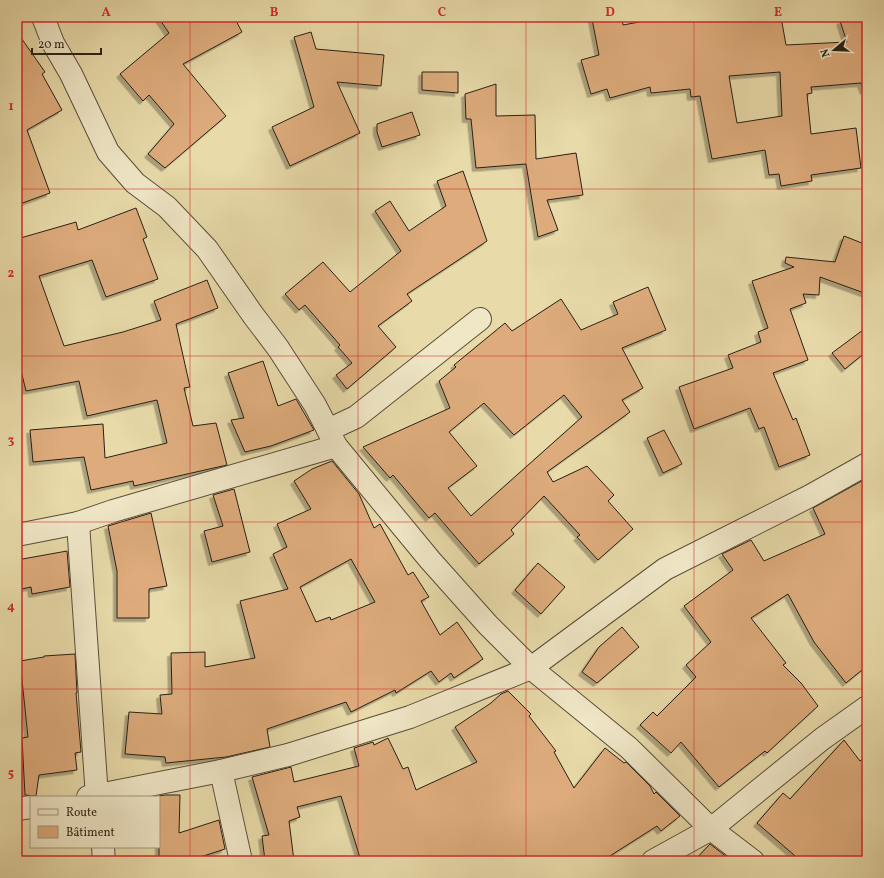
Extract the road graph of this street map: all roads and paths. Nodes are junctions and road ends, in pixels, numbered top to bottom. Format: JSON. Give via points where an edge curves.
{"nodes":[{"id":1,"x":43,"y":17,"type":"edge"},
{"id":2,"x":480,"y":319,"type":"dead end"},
{"id":3,"x":332,"y":438,"type":"junction"},
{"id":4,"x":867,"y":464,"type":"edge"},
{"id":5,"x":78,"y":523,"type":"junction"},
{"id":6,"x":17,"y":535,"type":"edge"},
{"id":7,"x":531,"y":668,"type":"junction"},
{"id":8,"x":867,"y":707,"type":"edge"},
{"id":9,"x":221,"y":771,"type":"junction"},
{"id":10,"x":94,"y":796,"type":"edge"},
{"id":11,"x":30,"y":807,"type":"edge"},
{"id":12,"x":17,"y":810,"type":"edge"},
{"id":13,"x":711,"y":829,"type":"junction"},
{"id":14,"x":103,"y":848,"type":"edge"},
{"id":15,"x":104,"y":861,"type":"edge"},
{"id":16,"x":241,"y":861,"type":"edge"},
{"id":17,"x":653,"y":861,"type":"edge"},
{"id":18,"x":753,"y":861,"type":"edge"}],
"edges":[{"from":1,"to":3,"type":"street","via":[[108,152],[135,183],[167,207],[207,249],[278,348],[315,405]]},
{"from":2,"to":3,"type":"street"},
{"from":3,"to":5,"type":"street"},
{"from":3,"to":7,"type":"street","via":[[430,560],[488,625]]},
{"from":4,"to":7,"type":"street","via":[[810,496],[665,569]]},
{"from":5,"to":6,"type":"street"},
{"from":5,"to":10,"type":"street"},
{"from":7,"to":9,"type":"street","via":[[410,717],[288,755]]},
{"from":7,"to":13,"type":"street","via":[[629,748]]},
{"from":8,"to":13,"type":"street","via":[[822,739]]},
{"from":9,"to":10,"type":"street"},
{"from":9,"to":16,"type":"street"},
{"from":11,"to":12,"type":"street"},
{"from":13,"to":17,"type":"street"},
{"from":13,"to":18,"type":"street"},
{"from":14,"to":15,"type":"street"}]}
